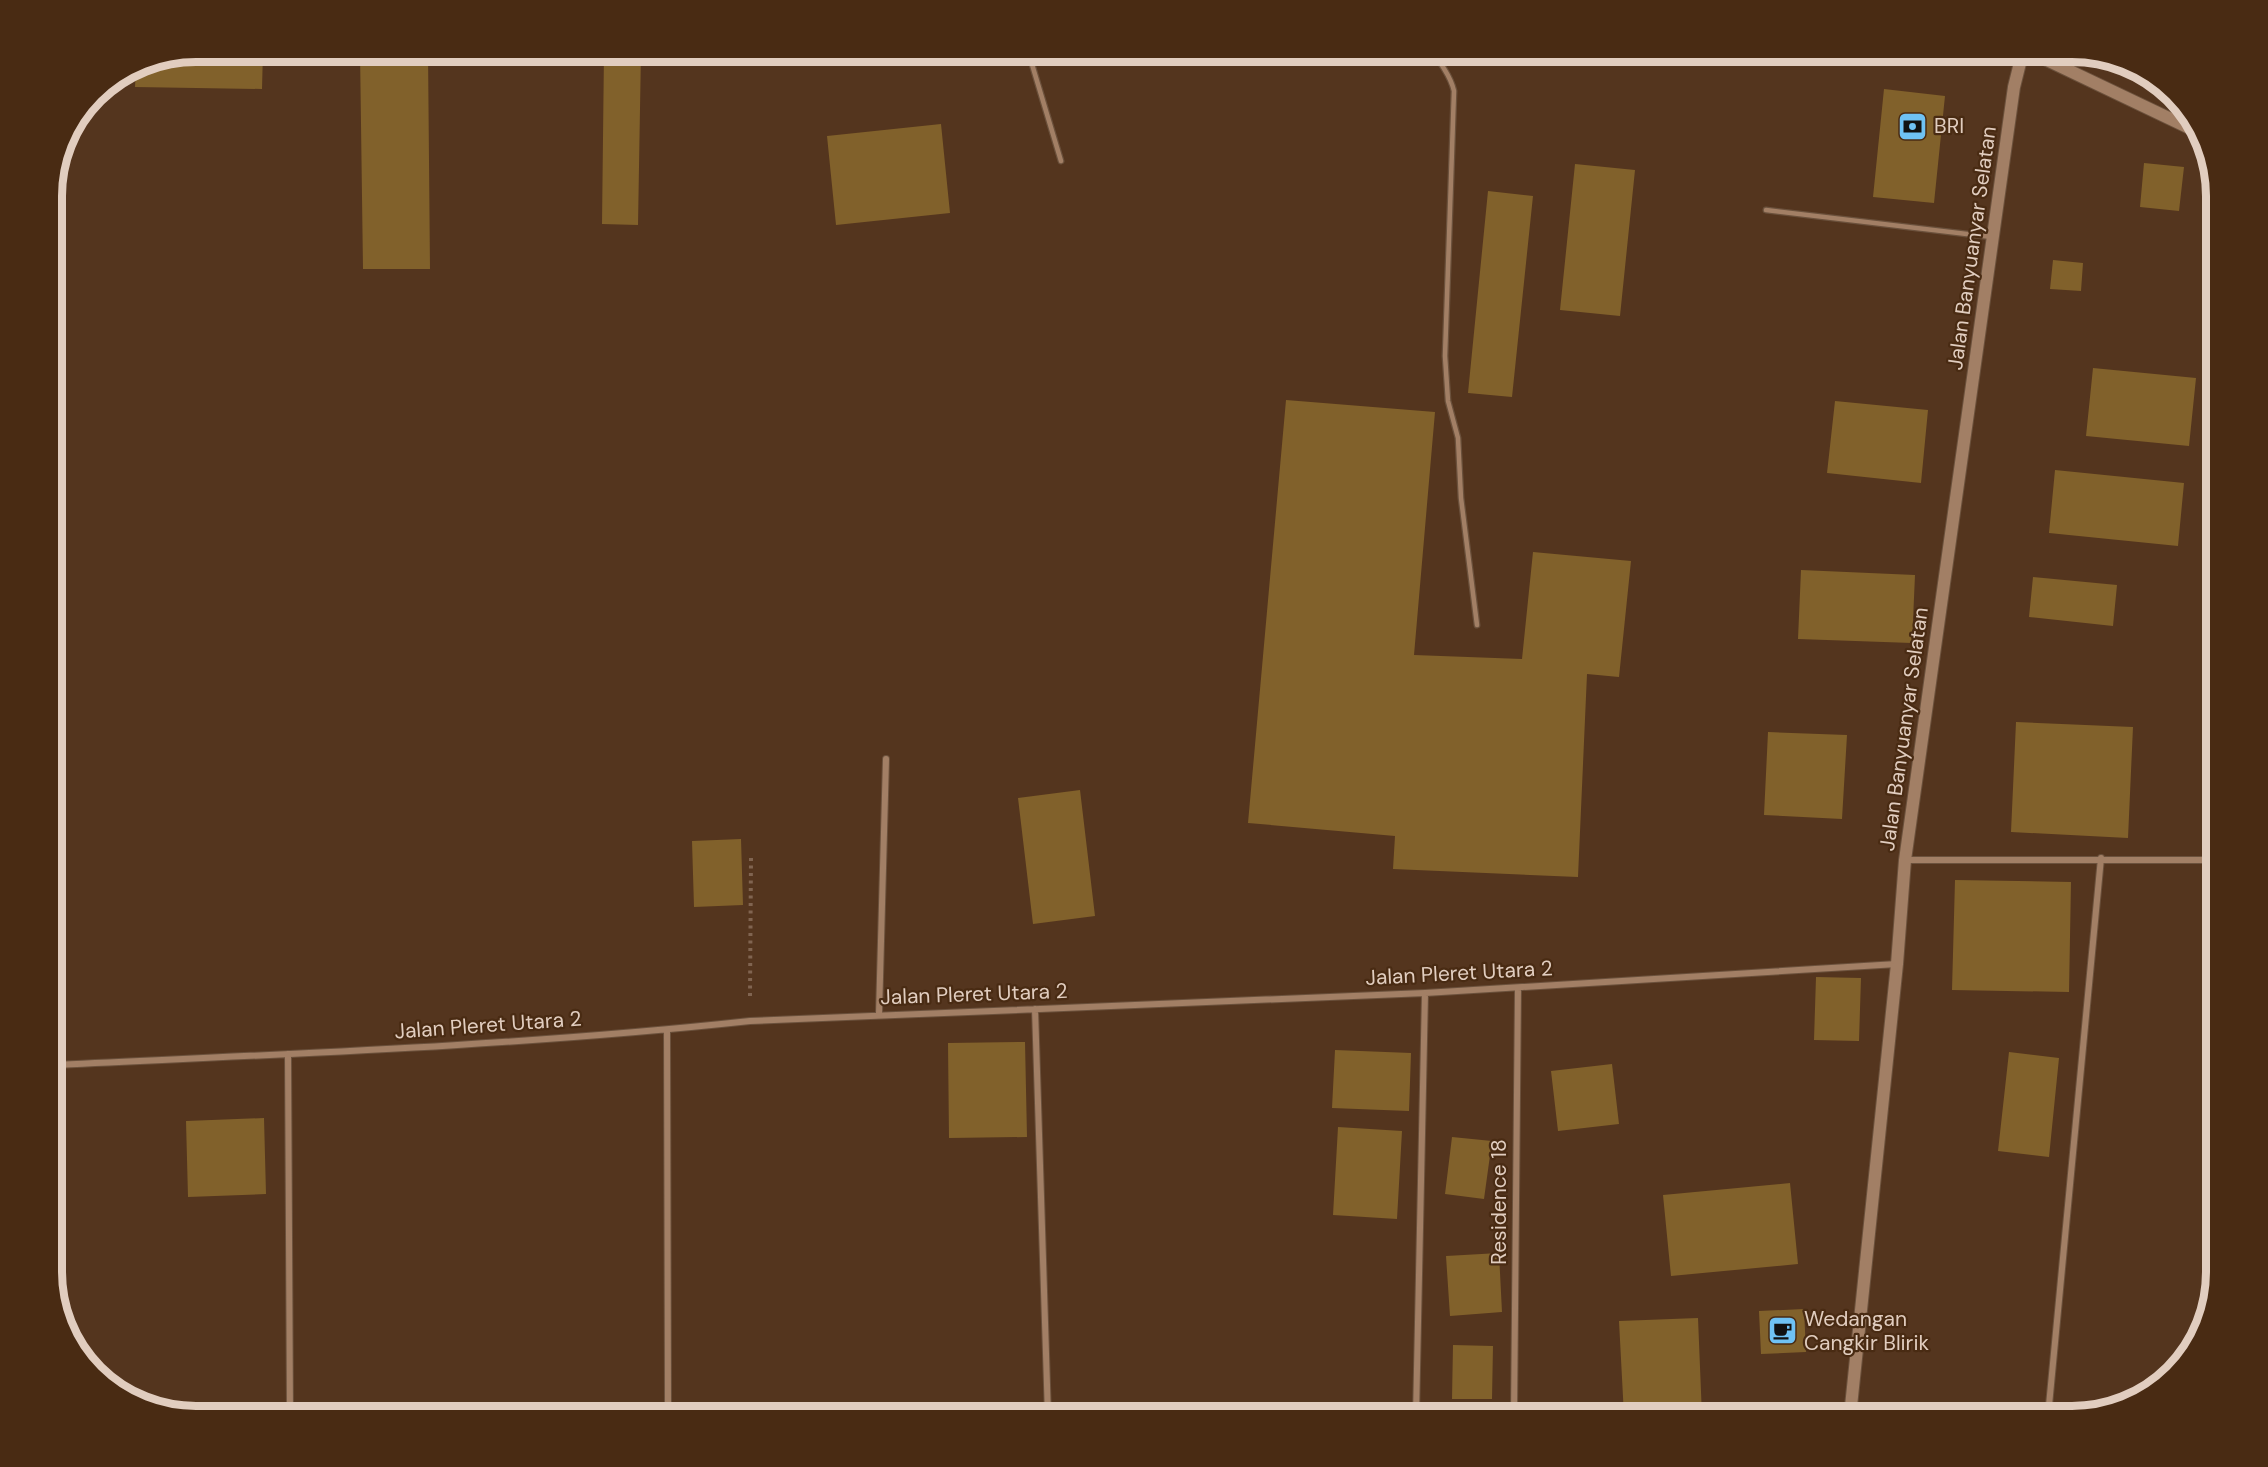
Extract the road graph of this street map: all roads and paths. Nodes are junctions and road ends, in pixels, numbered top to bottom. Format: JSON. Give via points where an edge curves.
{"nodes":[{"id":1,"x":1031,"y":62,"type":"edge"},
{"id":2,"x":1439,"y":62,"type":"edge"},
{"id":3,"x":2020,"y":62,"type":"edge"},
{"id":4,"x":2051,"y":62,"type":"edge"},
{"id":5,"x":2177,"y":112,"type":"edge"},
{"id":6,"x":2177,"y":122,"type":"junction"},
{"id":7,"x":2188,"y":127,"type":"edge"},
{"id":8,"x":1061,"y":161,"type":"dead end"},
{"id":9,"x":1766,"y":210,"type":"dead end"},
{"id":10,"x":1992,"y":237,"type":"junction"},
{"id":11,"x":1477,"y":625,"type":"dead end"},
{"id":12,"x":886,"y":759,"type":"dead end"},
{"id":13,"x":751,"y":858,"type":"dead end"},
{"id":14,"x":2101,"y":858,"type":"junction"},
{"id":15,"x":1905,"y":860,"type":"junction"},
{"id":16,"x":2206,"y":860,"type":"edge"},
{"id":17,"x":1897,"y":964,"type":"junction"},
{"id":18,"x":1518,"y":988,"type":"junction"},
{"id":19,"x":1425,"y":993,"type":"junction"},
{"id":20,"x":1035,"y":1009,"type":"junction"},
{"id":21,"x":879,"y":1014,"type":"junction"},
{"id":22,"x":750,"y":1021,"type":"junction"},
{"id":23,"x":667,"y":1030,"type":"junction"},
{"id":24,"x":288,"y":1054,"type":"junction"},
{"id":25,"x":62,"y":1064,"type":"edge"},
{"id":26,"x":290,"y":1406,"type":"edge"},
{"id":27,"x":668,"y":1406,"type":"edge"},
{"id":28,"x":1048,"y":1406,"type":"edge"},
{"id":29,"x":1416,"y":1406,"type":"edge"},
{"id":30,"x":1514,"y":1406,"type":"edge"},
{"id":31,"x":1851,"y":1406,"type":"edge"},
{"id":32,"x":2049,"y":1406,"type":"edge"}],
"edges":[{"from":1,"to":8,"type":"lane"},
{"from":2,"to":11,"type":"lane","via":[[1450,74],[1454,91],[1444,356],[1448,401],[1458,438],[1461,498]]},
{"from":3,"to":10,"type":"street","name":"Jalan Banyuanyar Selatan"},
{"from":4,"to":6,"type":"street"},
{"from":5,"to":6,"type":"street"},
{"from":6,"to":7,"type":"street"},
{"from":9,"to":10,"type":"lane"},
{"from":10,"to":15,"type":"street","name":"Jalan Banyuanyar Selatan"},
{"from":12,"to":21,"type":"street"},
{"from":13,"to":22,"type":"path"},
{"from":14,"to":15,"type":"street"},
{"from":14,"to":16,"type":"street"},
{"from":14,"to":32,"type":"street"},
{"from":15,"to":17,"type":"street","name":"Jalan Banyuanyar Selatan"},
{"from":17,"to":18,"type":"street","name":"Jalan Pleret Utara 2"},
{"from":17,"to":31,"type":"street","name":"Jalan Banyuanyar Selatan"},
{"from":18,"to":19,"type":"street","name":"Jalan Pleret Utara 2"},
{"from":18,"to":30,"type":"street","name":"Residence 18"},
{"from":19,"to":20,"type":"street","name":"Jalan Pleret Utara 2"},
{"from":19,"to":29,"type":"street"},
{"from":20,"to":21,"type":"street","name":"Jalan Pleret Utara 2"},
{"from":20,"to":28,"type":"street"},
{"from":21,"to":22,"type":"street","name":"Jalan Pleret Utara 2"},
{"from":22,"to":23,"type":"street","name":"Jalan Pleret Utara 2"},
{"from":23,"to":24,"type":"street","name":"Jalan Pleret Utara 2"},
{"from":23,"to":27,"type":"street"},
{"from":24,"to":25,"type":"street","name":"Jalan Pleret Utara 2"},
{"from":24,"to":26,"type":"street"}]}
